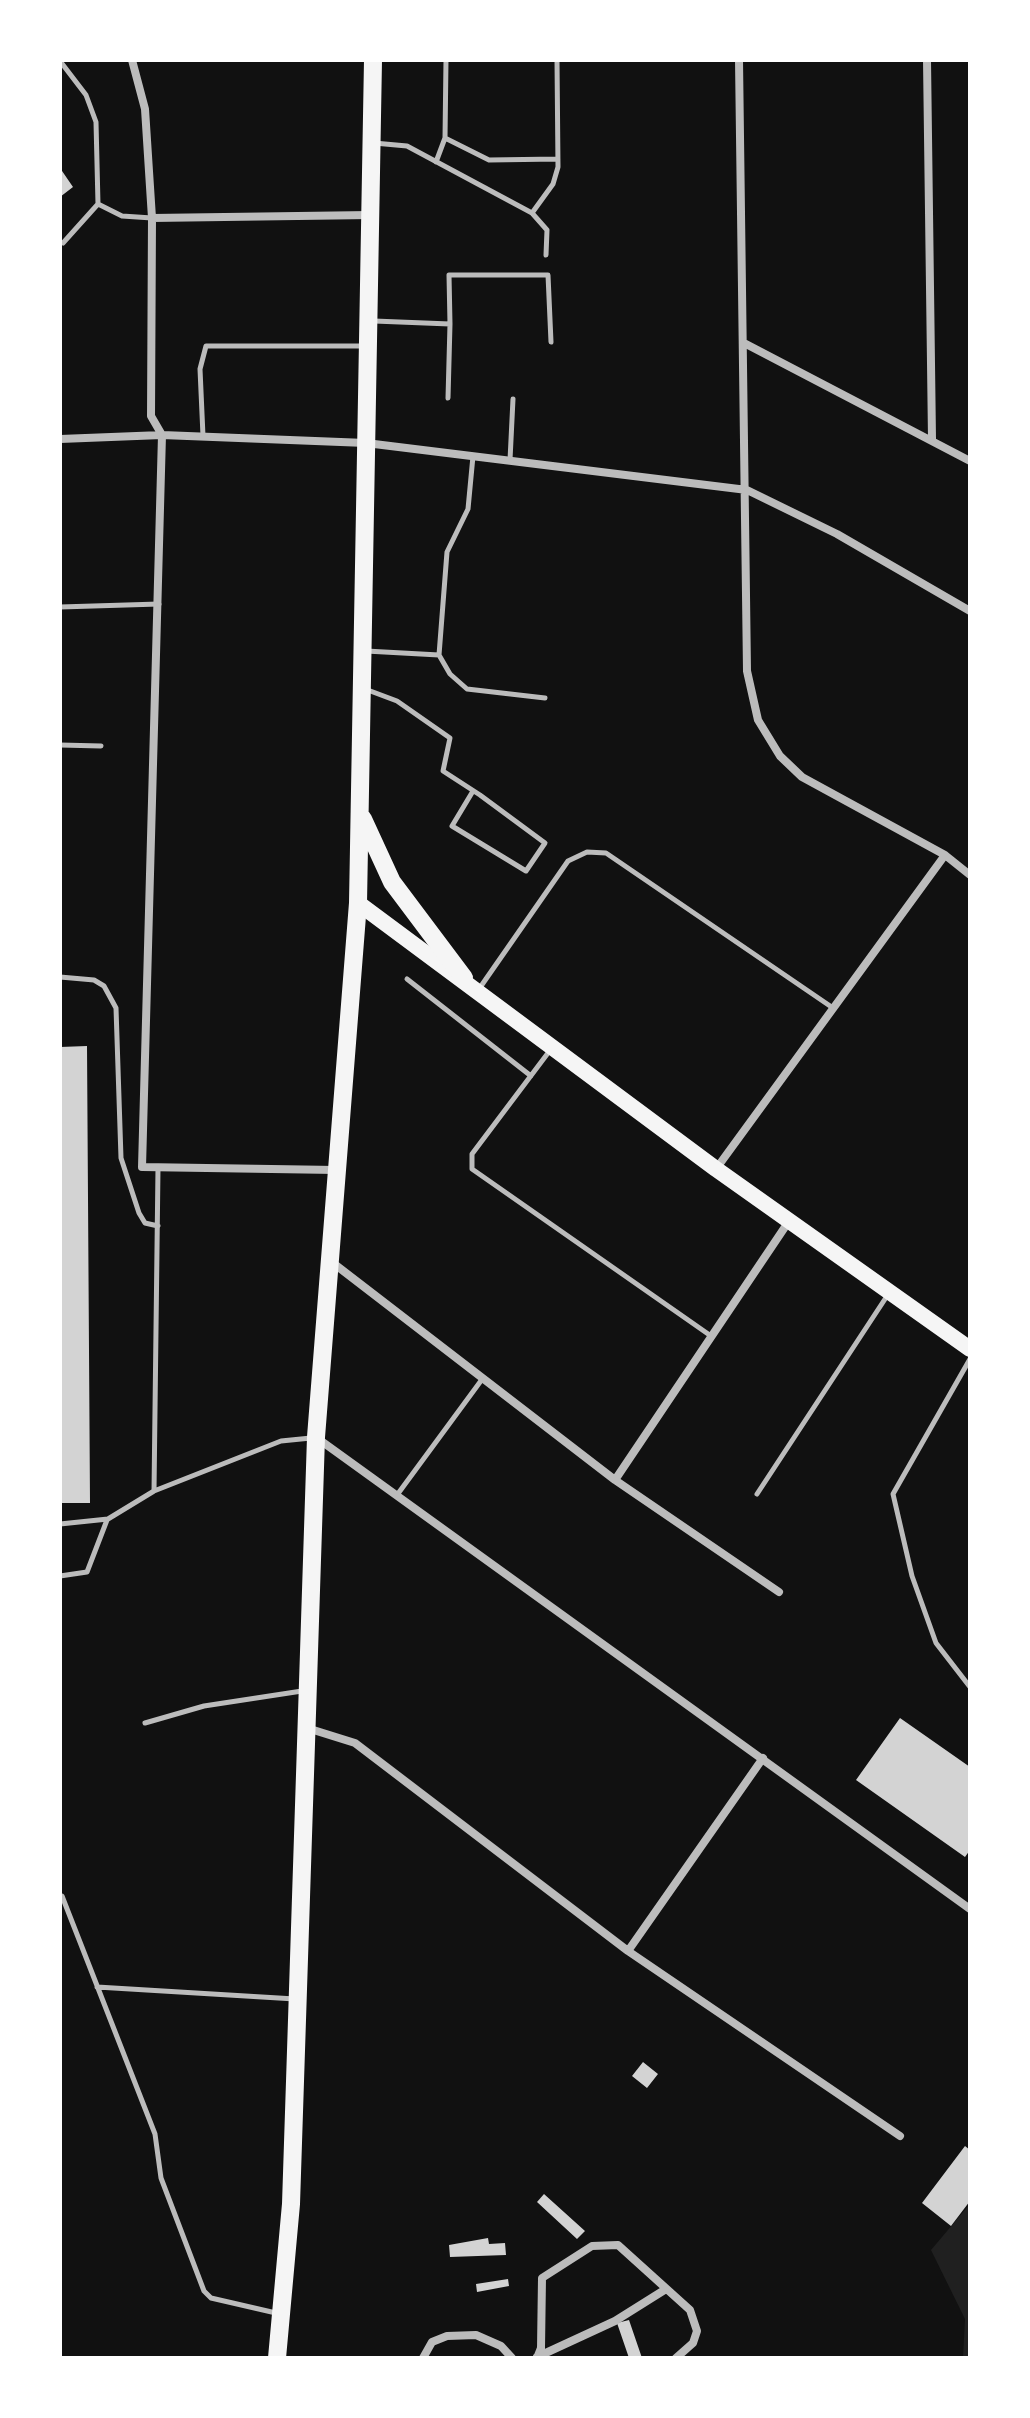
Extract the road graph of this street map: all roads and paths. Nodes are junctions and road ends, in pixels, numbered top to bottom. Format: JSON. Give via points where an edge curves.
{"nodes":[{"id":1,"x":132,"y":60,"type":"edge"},
{"id":2,"x":373,"y":60,"type":"edge"},
{"id":3,"x":446,"y":60,"type":"edge"},
{"id":4,"x":557,"y":60,"type":"edge"},
{"id":5,"x":739,"y":60,"type":"edge"},
{"id":6,"x":927,"y":60,"type":"edge"},
{"id":7,"x":60,"y":61,"type":"edge"},
{"id":8,"x":445,"y":138,"type":"junction"},
{"id":9,"x":373,"y":143,"type":"junction"},
{"id":10,"x":558,"y":159,"type":"junction"},
{"id":11,"x":436,"y":162,"type":"junction"},
{"id":12,"x":98,"y":204,"type":"junction"},
{"id":13,"x":532,"y":213,"type":"junction"},
{"id":14,"x":371,"y":215,"type":"junction"},
{"id":15,"x":152,"y":218,"type":"junction"},
{"id":16,"x":63,"y":243,"type":"dead end"},
{"id":17,"x":546,"y":255,"type":"dead end"},
{"id":18,"x":369,"y":320,"type":"junction"},
{"id":19,"x":450,"y":324,"type":"junction"},
{"id":20,"x":551,"y":342,"type":"dead end"},
{"id":21,"x":744,"y":343,"type":"junction"},
{"id":22,"x":368,"y":346,"type":"junction"},
{"id":23,"x":448,"y":398,"type":"dead end"},
{"id":24,"x":513,"y":399,"type":"dead end"},
{"id":25,"x":162,"y":435,"type":"junction"},
{"id":26,"x":203,"y":436,"type":"junction"},
{"id":27,"x":60,"y":439,"type":"edge"},
{"id":28,"x":932,"y":439,"type":"junction"},
{"id":29,"x":366,"y":443,"type":"junction"},
{"id":30,"x":473,"y":455,"type":"junction"},
{"id":31,"x":510,"y":460,"type":"junction"},
{"id":32,"x":970,"y":461,"type":"edge"},
{"id":33,"x":747,"y":490,"type":"junction"},
{"id":34,"x":159,"y":604,"type":"junction"},
{"id":35,"x":60,"y":607,"type":"edge"},
{"id":36,"x":970,"y":611,"type":"edge"},
{"id":37,"x":361,"y":651,"type":"junction"},
{"id":38,"x":439,"y":655,"type":"junction"},
{"id":39,"x":360,"y":687,"type":"junction"},
{"id":40,"x":545,"y":698,"type":"dead end"},
{"id":41,"x":60,"y":745,"type":"edge"},
{"id":42,"x":101,"y":746,"type":"dead end"},
{"id":43,"x":473,"y":791,"type":"junction"},
{"id":44,"x":360,"y":810,"type":"junction"},
{"id":45,"x":945,"y":855,"type":"junction"},
{"id":46,"x":970,"y":875,"type":"edge"},
{"id":47,"x":358,"y":903,"type":"junction"},
{"id":48,"x":60,"y":977,"type":"edge"},
{"id":49,"x":407,"y":979,"type":"dead end"},
{"id":50,"x":471,"y":984,"type":"junction"},
{"id":51,"x":833,"y":1008,"type":"junction"},
{"id":52,"x":554,"y":1045,"type":"junction"},
{"id":53,"x":531,"y":1076,"type":"junction"},
{"id":54,"x":158,"y":1167,"type":"junction"},
{"id":55,"x":716,"y":1169,"type":"junction"},
{"id":56,"x":337,"y":1170,"type":"junction"},
{"id":57,"x":789,"y":1221,"type":"junction"},
{"id":58,"x":158,"y":1226,"type":"junction"},
{"id":59,"x":331,"y":1261,"type":"junction"},
{"id":60,"x":890,"y":1292,"type":"junction"},
{"id":61,"x":711,"y":1336,"type":"junction"},
{"id":62,"x":970,"y":1349,"type":"edge"},
{"id":63,"x":970,"y":1359,"type":"edge"},
{"id":64,"x":483,"y":1378,"type":"junction"},
{"id":65,"x":316,"y":1437,"type":"junction"},
{"id":66,"x":615,"y":1480,"type":"junction"},
{"id":67,"x":154,"y":1491,"type":"junction"},
{"id":68,"x":757,"y":1494,"type":"dead end"},
{"id":69,"x":397,"y":1495,"type":"junction"},
{"id":70,"x":108,"y":1519,"type":"junction"},
{"id":71,"x":60,"y":1524,"type":"edge"},
{"id":72,"x":60,"y":1576,"type":"edge"},
{"id":73,"x":779,"y":1592,"type":"dead end"},
{"id":74,"x":970,"y":1687,"type":"edge"},
{"id":75,"x":307,"y":1690,"type":"junction"},
{"id":76,"x":145,"y":1723,"type":"dead end"},
{"id":77,"x":305,"y":1728,"type":"junction"},
{"id":78,"x":763,"y":1758,"type":"junction"},
{"id":79,"x":62,"y":1896,"type":"edge"},
{"id":80,"x":970,"y":1909,"type":"edge"},
{"id":81,"x":628,"y":1951,"type":"junction"},
{"id":82,"x":97,"y":1987,"type":"junction"},
{"id":83,"x":296,"y":1999,"type":"junction"},
{"id":84,"x":900,"y":2136,"type":"dead end"},
{"id":85,"x":666,"y":2289,"type":"junction"},
{"id":86,"x":281,"y":2314,"type":"junction"},
{"id":87,"x":277,"y":2358,"type":"edge"},
{"id":88,"x":423,"y":2358,"type":"edge"},
{"id":89,"x":512,"y":2358,"type":"edge"},
{"id":90,"x":537,"y":2358,"type":"edge"},
{"id":91,"x":676,"y":2358,"type":"edge"}],
"edges":[{"from":1,"to":15,"type":"street","via":[[145,109]]},
{"from":2,"to":9,"type":"main road"},
{"from":3,"to":8,"type":"lane"},
{"from":4,"to":10,"type":"lane"},
{"from":5,"to":21,"type":"street"},
{"from":6,"to":28,"type":"street"},
{"from":7,"to":12,"type":"lane","via":[[86,95],[96,122]]},
{"from":8,"to":10,"type":"lane","via":[[489,160]]},
{"from":8,"to":11,"type":"lane"},
{"from":9,"to":11,"type":"lane","via":[[407,146]]},
{"from":9,"to":14,"type":"main road"},
{"from":10,"to":13,"type":"lane","via":[[553,184]]},
{"from":11,"to":13,"type":"lane"},
{"from":12,"to":15,"type":"lane","via":[[122,216]]},
{"from":12,"to":16,"type":"lane"},
{"from":13,"to":17,"type":"lane","via":[[547,230]]},
{"from":14,"to":15,"type":"street"},
{"from":14,"to":18,"type":"main road"},
{"from":15,"to":25,"type":"street","via":[[151,416]]},
{"from":18,"to":19,"type":"lane"},
{"from":18,"to":22,"type":"main road"},
{"from":19,"to":20,"type":"lane","via":[[449,275],[548,275]]},
{"from":19,"to":23,"type":"lane"},
{"from":21,"to":28,"type":"street"},
{"from":21,"to":33,"type":"street"},
{"from":22,"to":26,"type":"lane","via":[[206,346],[200,369]]},
{"from":22,"to":29,"type":"main road"},
{"from":24,"to":31,"type":"lane"},
{"from":25,"to":26,"type":"street"},
{"from":25,"to":27,"type":"street"},
{"from":25,"to":34,"type":"street"},
{"from":26,"to":29,"type":"street"},
{"from":28,"to":32,"type":"street"},
{"from":29,"to":30,"type":"street"},
{"from":29,"to":37,"type":"main road"},
{"from":30,"to":31,"type":"street"},
{"from":30,"to":38,"type":"lane","via":[[468,509],[447,552]]},
{"from":31,"to":33,"type":"street"},
{"from":33,"to":36,"type":"street","via":[[837,534]]},
{"from":33,"to":45,"type":"street","via":[[747,671],[758,720],[780,756],[802,777]]},
{"from":34,"to":35,"type":"lane"},
{"from":34,"to":54,"type":"street","via":[[142,1167]]},
{"from":37,"to":38,"type":"lane"},
{"from":37,"to":39,"type":"main road"},
{"from":38,"to":40,"type":"lane","via":[[467,689]]},
{"from":39,"to":43,"type":"lane","via":[[397,701],[450,738],[443,771]]},
{"from":39,"to":44,"type":"main road"},
{"from":41,"to":42,"type":"lane"},
{"from":43,"to":43,"type":"lane","via":[[545,843],[526,871],[452,826]]},
{"from":44,"to":47,"type":"main road"},
{"from":44,"to":50,"type":"main road","via":[[392,882]]},
{"from":45,"to":46,"type":"street"},
{"from":45,"to":51,"type":"street"},
{"from":47,"to":50,"type":"main road"},
{"from":47,"to":56,"type":"main road"},
{"from":48,"to":58,"type":"lane","via":[[94,980],[104,986],[116,1008],[121,1158],[139,1213],[145,1223]]},
{"from":49,"to":53,"type":"lane"},
{"from":50,"to":51,"type":"lane","via":[[568,861],[587,852],[606,853]]},
{"from":50,"to":52,"type":"main road"},
{"from":51,"to":55,"type":"street"},
{"from":52,"to":53,"type":"lane"},
{"from":52,"to":55,"type":"main road"},
{"from":53,"to":61,"type":"lane","via":[[472,1154],[472,1169]]},
{"from":54,"to":56,"type":"street"},
{"from":54,"to":58,"type":"lane"},
{"from":55,"to":57,"type":"main road"},
{"from":56,"to":59,"type":"main road"},
{"from":57,"to":60,"type":"main road"},
{"from":57,"to":61,"type":"street"},
{"from":58,"to":67,"type":"lane"},
{"from":59,"to":64,"type":"street"},
{"from":59,"to":65,"type":"main road"},
{"from":60,"to":62,"type":"main road"},
{"from":60,"to":68,"type":"lane"},
{"from":61,"to":66,"type":"street"},
{"from":63,"to":74,"type":"lane","via":[[893,1494],[912,1576],[936,1643]]},
{"from":64,"to":66,"type":"street"},
{"from":64,"to":69,"type":"lane"},
{"from":65,"to":67,"type":"lane","via":[[281,1441]]},
{"from":65,"to":69,"type":"street"},
{"from":65,"to":75,"type":"main road"},
{"from":66,"to":73,"type":"street"},
{"from":67,"to":70,"type":"lane"},
{"from":69,"to":78,"type":"street"},
{"from":70,"to":71,"type":"lane"},
{"from":70,"to":72,"type":"lane","via":[[87,1572]]},
{"from":75,"to":76,"type":"lane","via":[[204,1706]]},
{"from":75,"to":77,"type":"main road"},
{"from":77,"to":81,"type":"street","via":[[355,1743]]},
{"from":77,"to":83,"type":"main road"},
{"from":78,"to":80,"type":"street"},
{"from":78,"to":81,"type":"street"},
{"from":79,"to":82,"type":"lane"},
{"from":81,"to":84,"type":"street"},
{"from":82,"to":83,"type":"lane"},
{"from":82,"to":86,"type":"lane","via":[[155,2134],[161,2178],[204,2291],[211,2298]]},
{"from":83,"to":86,"type":"main road","via":[[291,2204]]},
{"from":85,"to":90,"type":"street","via":[[615,2321]]},
{"from":85,"to":90,"type":"street","via":[[618,2245],[592,2246],[542,2278]]},
{"from":85,"to":91,"type":"street","via":[[690,2310],[697,2331],[693,2343]]},
{"from":86,"to":87,"type":"main road"},
{"from":88,"to":89,"type":"street","via":[[432,2342],[476,2335],[501,2346]]}]}
